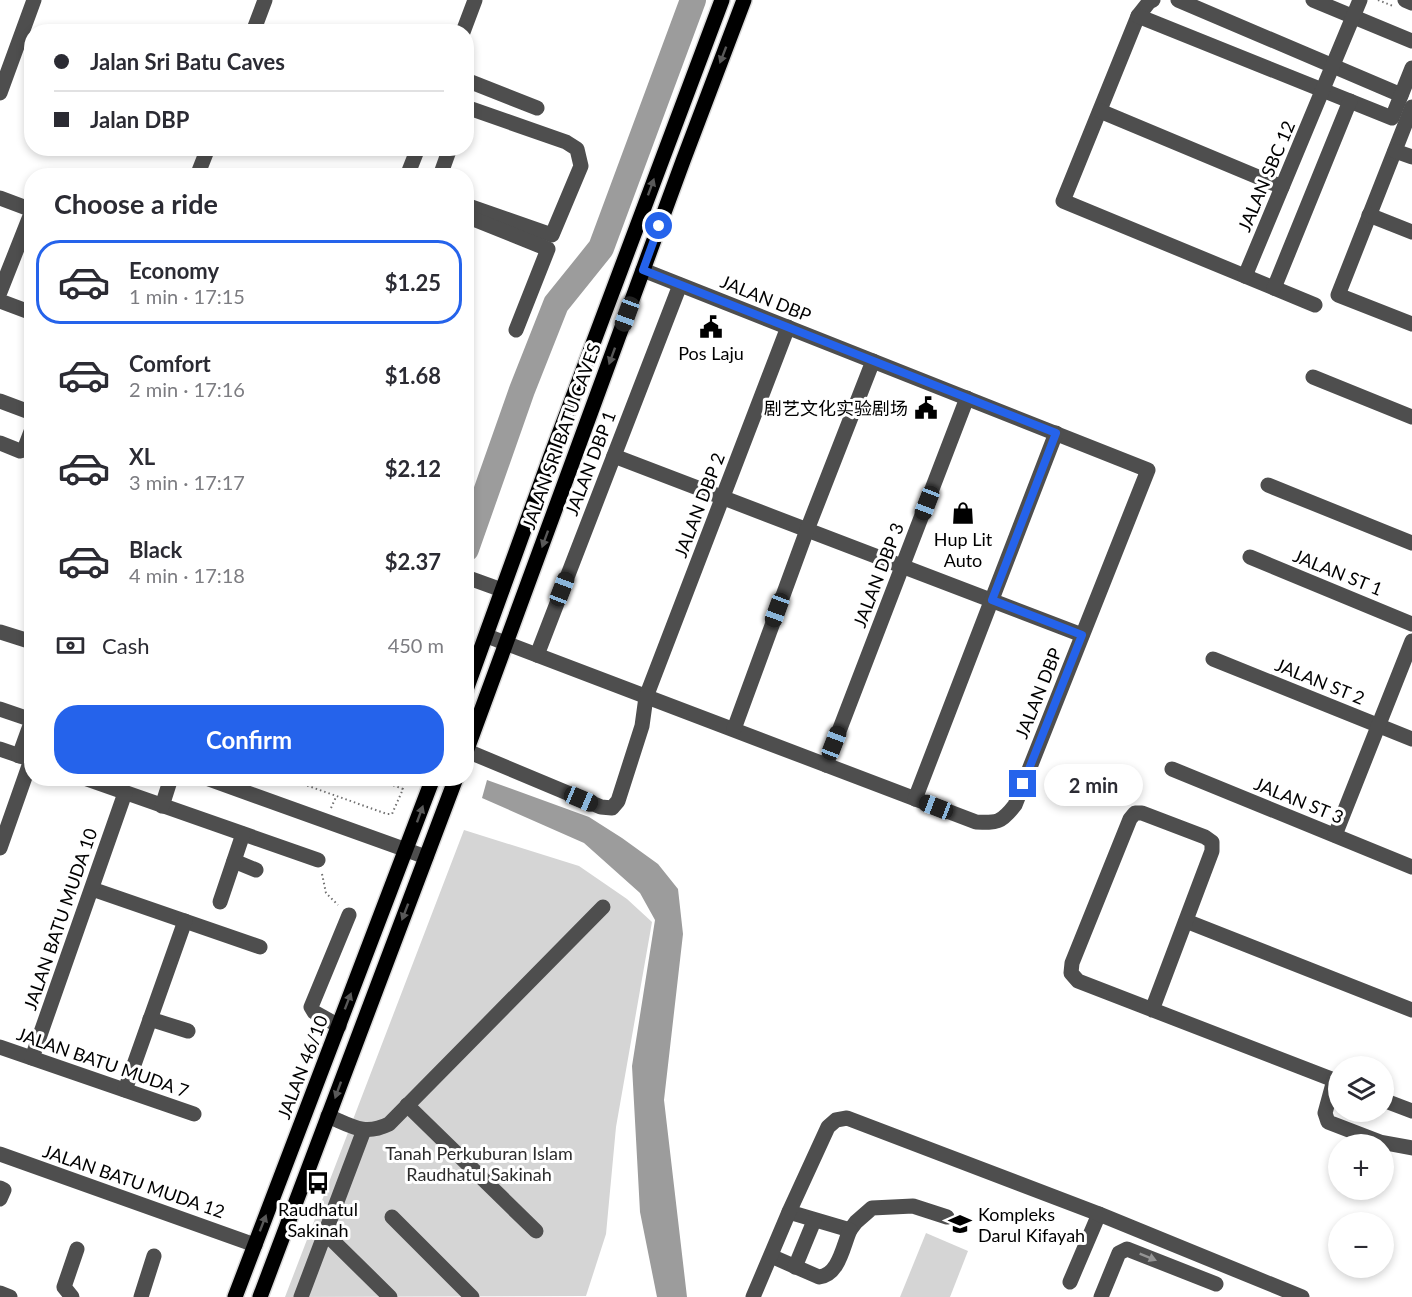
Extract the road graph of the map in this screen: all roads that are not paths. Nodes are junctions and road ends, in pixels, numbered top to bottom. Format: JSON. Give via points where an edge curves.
{"nodes":[{"id":1,"x":34,"y":0,"type":"edge"},
{"id":2,"x":265,"y":0,"type":"edge"},
{"id":3,"x":475,"y":0,"type":"edge"},
{"id":4,"x":722,"y":0,"type":"edge"},
{"id":5,"x":744,"y":0,"type":"edge"},
{"id":6,"x":1153,"y":0,"type":"edge"},
{"id":7,"x":1178,"y":0,"type":"edge"},
{"id":8,"x":1312,"y":0,"type":"edge"},
{"id":9,"x":1360,"y":0,"type":"edge"},
{"id":10,"x":1405,"y":0,"type":"edge"},
{"id":11,"x":1412,"y":3,"type":"edge"},
{"id":12,"x":1138,"y":16,"type":"junction"},
{"id":13,"x":1353,"y":16,"type":"junction"},
{"id":14,"x":25,"y":24,"type":"edge"},
{"id":15,"x":256,"y":24,"type":"edge"},
{"id":16,"x":466,"y":24,"type":"edge"},
{"id":17,"x":24,"y":27,"type":"edge"},
{"id":18,"x":1412,"y":41,"type":"edge"},
{"id":19,"x":1332,"y":67,"type":"junction"},
{"id":20,"x":1412,"y":68,"type":"edge"},
{"id":21,"x":474,"y":83,"type":"edge"},
{"id":22,"x":1322,"y":90,"type":"junction"},
{"id":23,"x":0,"y":93,"type":"edge"},
{"id":24,"x":1401,"y":95,"type":"junction"},
{"id":25,"x":1350,"y":101,"type":"junction"},
{"id":26,"x":1412,"y":107,"type":"edge"},
{"id":27,"x":537,"y":108,"type":"dead end"},
{"id":28,"x":474,"y":109,"type":"edge"},
{"id":29,"x":1100,"y":111,"type":"junction"},
{"id":30,"x":1395,"y":151,"type":"junction"},
{"id":31,"x":1412,"y":157,"type":"edge"},
{"id":32,"x":1282,"y":187,"type":"junction"},
{"id":33,"x":0,"y":198,"type":"edge"},
{"id":34,"x":24,"y":207,"type":"edge"},
{"id":35,"x":474,"y":208,"type":"edge"},
{"id":36,"x":1370,"y":215,"type":"junction"},
{"id":37,"x":474,"y":219,"type":"edge"},
{"id":38,"x":24,"y":230,"type":"edge"},
{"id":39,"x":1412,"y":232,"type":"edge"},
{"id":40,"x":643,"y":270,"type":"junction"},
{"id":41,"x":1245,"y":276,"type":"junction"},
{"id":42,"x":680,"y":285,"type":"junction"},
{"id":43,"x":1274,"y":288,"type":"junction"},
{"id":44,"x":0,"y":292,"type":"edge"},
{"id":45,"x":0,"y":301,"type":"edge"},
{"id":46,"x":1315,"y":305,"type":"dead end"},
{"id":47,"x":24,"y":310,"type":"edge"},
{"id":48,"x":1412,"y":324,"type":"edge"},
{"id":49,"x":788,"y":327,"type":"junction"},
{"id":50,"x":516,"y":330,"type":"dead end"},
{"id":51,"x":873,"y":361,"type":"junction"},
{"id":52,"x":1313,"y":377,"type":"dead end"},
{"id":53,"x":967,"y":398,"type":"junction"},
{"id":54,"x":0,"y":401,"type":"edge"},
{"id":55,"x":24,"y":410,"type":"edge"},
{"id":56,"x":1412,"y":417,"type":"edge"},
{"id":57,"x":1056,"y":433,"type":"junction"},
{"id":58,"x":0,"y":443,"type":"edge"},
{"id":59,"x":24,"y":450,"type":"edge"},
{"id":60,"x":614,"y":456,"type":"junction"},
{"id":61,"x":1268,"y":485,"type":"dead end"},
{"id":62,"x":723,"y":497,"type":"junction"},
{"id":63,"x":807,"y":530,"type":"junction"},
{"id":64,"x":1412,"y":543,"type":"edge"},
{"id":65,"x":1250,"y":557,"type":"dead end"},
{"id":66,"x":902,"y":566,"type":"junction"},
{"id":67,"x":474,"y":580,"type":"edge"},
{"id":68,"x":502,"y":590,"type":"junction"},
{"id":69,"x":992,"y":600,"type":"junction"},
{"id":70,"x":1412,"y":624,"type":"edge"},
{"id":71,"x":0,"y":632,"type":"edge"},
{"id":72,"x":1082,"y":635,"type":"junction"},
{"id":73,"x":487,"y":636,"type":"junction"},
{"id":74,"x":24,"y":640,"type":"edge"},
{"id":75,"x":1412,"y":641,"type":"edge"},
{"id":76,"x":506,"y":644,"type":"junction"},
{"id":77,"x":537,"y":655,"type":"junction"},
{"id":78,"x":1213,"y":659,"type":"dead end"},
{"id":79,"x":474,"y":669,"type":"edge"},
{"id":80,"x":646,"y":697,"type":"junction"},
{"id":81,"x":0,"y":709,"type":"edge"},
{"id":82,"x":24,"y":717,"type":"edge"},
{"id":83,"x":1378,"y":726,"type":"junction"},
{"id":84,"x":734,"y":729,"type":"junction"},
{"id":85,"x":474,"y":732,"type":"edge"},
{"id":86,"x":1412,"y":740,"type":"edge"},
{"id":87,"x":0,"y":749,"type":"edge"},
{"id":88,"x":474,"y":754,"type":"edge"},
{"id":89,"x":24,"y":758,"type":"edge"},
{"id":90,"x":826,"y":765,"type":"junction"},
{"id":91,"x":24,"y":769,"type":"edge"},
{"id":92,"x":1172,"y":769,"type":"dead end"},
{"id":93,"x":106,"y":786,"type":"edge"},
{"id":94,"x":168,"y":786,"type":"edge"},
{"id":95,"x":228,"y":786,"type":"edge"},
{"id":96,"x":431,"y":786,"type":"edge"},
{"id":97,"x":453,"y":786,"type":"edge"},
{"id":98,"x":125,"y":793,"type":"junction"},
{"id":99,"x":915,"y":799,"type":"junction"},
{"id":100,"x":162,"y":806,"type":"junction"},
{"id":101,"x":243,"y":834,"type":"junction"},
{"id":102,"x":1335,"y":835,"type":"junction"},
{"id":103,"x":0,"y":848,"type":"edge"},
{"id":104,"x":407,"y":850,"type":"junction"},
{"id":105,"x":426,"y":857,"type":"junction"},
{"id":106,"x":318,"y":860,"type":"road end"},
{"id":107,"x":234,"y":861,"type":"junction"},
{"id":108,"x":1412,"y":867,"type":"edge"},
{"id":109,"x":256,"y":870,"type":"dead end"},
{"id":110,"x":92,"y":889,"type":"junction"},
{"id":111,"x":220,"y":902,"type":"dead end"},
{"id":112,"x":603,"y":908,"type":"dead end"},
{"id":113,"x":349,"y":915,"type":"road end"},
{"id":114,"x":184,"y":921,"type":"junction"},
{"id":115,"x":1186,"y":921,"type":"junction"},
{"id":116,"x":260,"y":947,"type":"dead end"},
{"id":117,"x":1152,"y":1010,"type":"junction"},
{"id":118,"x":1412,"y":1010,"type":"edge"},
{"id":119,"x":150,"y":1019,"type":"junction"},
{"id":120,"x":339,"y":1026,"type":"junction"},
{"id":121,"x":188,"y":1031,"type":"dead end"},
{"id":122,"x":0,"y":1047,"type":"edge"},
{"id":123,"x":32,"y":1058,"type":"junction"},
{"id":124,"x":1328,"y":1078,"type":"edge"},
{"id":125,"x":125,"y":1090,"type":"junction"},
{"id":126,"x":1328,"y":1104,"type":"edge"},
{"id":127,"x":1394,"y":1104,"type":"edge"},
{"id":128,"x":407,"y":1105,"type":"junction"},
{"id":129,"x":1412,"y":1111,"type":"edge"},
{"id":130,"x":194,"y":1114,"type":"dead end"},
{"id":131,"x":328,"y":1116,"type":"junction"},
{"id":132,"x":1328,"y":1122,"type":"edge"},
{"id":133,"x":1328,"y":1122,"type":"edge"},
{"id":134,"x":364,"y":1130,"type":"junction"},
{"id":135,"x":1412,"y":1148,"type":"edge"},
{"id":136,"x":0,"y":1155,"type":"edge"},
{"id":137,"x":0,"y":1188,"type":"edge"},
{"id":138,"x":0,"y":1199,"type":"edge"},
{"id":139,"x":789,"y":1212,"type":"junction"},
{"id":140,"x":1099,"y":1214,"type":"junction"},
{"id":141,"x":946,"y":1217,"type":"dead end"},
{"id":142,"x":392,"y":1218,"type":"dead end"},
{"id":143,"x":814,"y":1221,"type":"junction"},
{"id":144,"x":850,"y":1230,"type":"junction"},
{"id":145,"x":536,"y":1231,"type":"dead end"},
{"id":146,"x":325,"y":1233,"type":"junction"},
{"id":147,"x":255,"y":1245,"type":"junction"},
{"id":148,"x":77,"y":1249,"type":"dead end"},
{"id":149,"x":154,"y":1256,"type":"dead end"},
{"id":150,"x":771,"y":1256,"type":"junction"},
{"id":151,"x":1224,"y":1265,"type":"junction"},
{"id":152,"x":795,"y":1267,"type":"junction"},
{"id":153,"x":1070,"y":1282,"type":"dead end"},
{"id":154,"x":1214,"y":1291,"type":"edge"},
{"id":155,"x":0,"y":1293,"type":"edge"},
{"id":156,"x":10,"y":1297,"type":"edge"},
{"id":157,"x":72,"y":1297,"type":"edge"},
{"id":158,"x":141,"y":1297,"type":"edge"},
{"id":159,"x":235,"y":1297,"type":"edge"},
{"id":160,"x":260,"y":1297,"type":"edge"},
{"id":161,"x":301,"y":1297,"type":"edge"},
{"id":162,"x":390,"y":1297,"type":"edge"},
{"id":163,"x":471,"y":1297,"type":"edge"},
{"id":164,"x":753,"y":1297,"type":"edge"},
{"id":165,"x":1101,"y":1297,"type":"edge"},
{"id":166,"x":1302,"y":1297,"type":"edge"}],
"edges":[{"from":1,"to":14,"type":"street"},
{"from":2,"to":15,"type":"street"},
{"from":3,"to":16,"type":"street"},
{"from":68,"to":4,"type":"main road","name":"JALAN SRI BATU CAVES","one_way":true},
{"from":5,"to":40,"type":"main road","name":"JALAN SRI BATU CAVES","one_way":true},
{"from":6,"to":12,"type":"street"},
{"from":7,"to":19,"type":"street"},
{"from":8,"to":13,"type":"street"},
{"from":9,"to":13,"type":"street","name":"JALAN SBC 12"},
{"from":10,"to":11,"type":"street"},
{"from":12,"to":22,"type":"street"},
{"from":12,"to":29,"type":"street"},
{"from":13,"to":18,"type":"street"},
{"from":13,"to":19,"type":"street","name":"JALAN SBC 12"},
{"from":17,"to":23,"type":"street"},
{"from":19,"to":22,"type":"street","name":"JALAN SBC 12"},
{"from":19,"to":24,"type":"street"},
{"from":20,"to":24,"type":"street"},
{"from":21,"to":27,"type":"street"},
{"from":22,"to":25,"type":"street"},
{"from":22,"to":32,"type":"street","name":"JALAN SBC 12"},
{"from":24,"to":25,"type":"street","via":[[1392,118]]},
{"from":25,"to":43,"type":"street"},
{"from":26,"to":30,"type":"street"},
{"from":28,"to":35,"type":"street","via":[[566,142],[577,149],[581,166],[552,235]]},
{"from":29,"to":32,"type":"street"},
{"from":29,"to":41,"type":"street","via":[[1063,201]]},
{"from":30,"to":31,"type":"street"},
{"from":30,"to":36,"type":"street"},
{"from":32,"to":41,"type":"street","name":"JALAN SBC 12"},
{"from":33,"to":34,"type":"street"},
{"from":36,"to":39,"type":"street"},
{"from":36,"to":48,"type":"street","via":[[1338,295]]},
{"from":37,"to":50,"type":"street","via":[[548,249]]},
{"from":38,"to":44,"type":"street"},
{"from":40,"to":42,"type":"street","name":"JALAN DBP"},
{"from":40,"to":76,"type":"main road","name":"JALAN SRI BATU CAVES","one_way":true},
{"from":41,"to":43,"type":"street"},
{"from":42,"to":49,"type":"street","name":"JALAN DBP"},
{"from":42,"to":60,"type":"street","name":"JALAN DBP 1"},
{"from":43,"to":46,"type":"street"},
{"from":45,"to":47,"type":"street"},
{"from":49,"to":51,"type":"street","name":"JALAN DBP"},
{"from":49,"to":62,"type":"street","name":"JALAN DBP 2"},
{"from":51,"to":53,"type":"street","name":"JALAN DBP"},
{"from":51,"to":63,"type":"street"},
{"from":52,"to":56,"type":"street"},
{"from":53,"to":57,"type":"street","name":"JALAN DBP"},
{"from":53,"to":66,"type":"street","name":"JALAN DBP 3"},
{"from":54,"to":55,"type":"street"},
{"from":57,"to":69,"type":"street"},
{"from":57,"to":72,"type":"street","name":"JALAN DBP","via":[[1148,470]]},
{"from":58,"to":59,"type":"street"},
{"from":60,"to":62,"type":"street"},
{"from":60,"to":77,"type":"street","name":"JALAN DBP 1"},
{"from":61,"to":64,"type":"street"},
{"from":62,"to":63,"type":"street"},
{"from":62,"to":80,"type":"street","name":"JALAN DBP 2"},
{"from":63,"to":66,"type":"street"},
{"from":63,"to":84,"type":"street"},
{"from":65,"to":70,"type":"street","name":"JALAN ST 1"},
{"from":66,"to":69,"type":"street"},
{"from":66,"to":90,"type":"street","name":"JALAN DBP 3"},
{"from":67,"to":68,"type":"street"},
{"from":68,"to":73,"type":"main road","name":"JALAN SRI BATU CAVES"},
{"from":69,"to":72,"type":"street"},
{"from":69,"to":99,"type":"street"},
{"from":71,"to":74,"type":"street"},
{"from":72,"to":99,"type":"street","name":"JALAN DBP","via":[[1015,805],[1006,817],[995,823],[976,822]]},
{"from":73,"to":76,"type":"street","name":"JALAN DBP"},
{"from":73,"to":79,"type":"main road","name":"JALAN SRI BATU CAVES"},
{"from":75,"to":83,"type":"street"},
{"from":76,"to":77,"type":"street","name":"JALAN DBP"},
{"from":76,"to":85,"type":"main road","name":"JALAN SRI BATU CAVES"},
{"from":77,"to":80,"type":"street","name":"JALAN DBP"},
{"from":78,"to":83,"type":"street","name":"JALAN ST 2"},
{"from":80,"to":84,"type":"street","name":"JALAN DBP"},
{"from":80,"to":88,"type":"street","name":"JALAN DBP 2","via":[[642,726],[618,801],[612,808],[601,807]]},
{"from":81,"to":82,"type":"street"},
{"from":83,"to":86,"type":"street","name":"JALAN ST 2"},
{"from":83,"to":102,"type":"street"},
{"from":84,"to":90,"type":"street","name":"JALAN DBP"},
{"from":87,"to":89,"type":"street"},
{"from":90,"to":99,"type":"street","name":"JALAN DBP"},
{"from":91,"to":103,"type":"street"},
{"from":92,"to":102,"type":"street","name":"JALAN ST 3"},
{"from":93,"to":98,"type":"street"},
{"from":94,"to":100,"type":"street"},
{"from":95,"to":104,"type":"street"},
{"from":104,"to":96,"type":"main road","one_way":true},
{"from":97,"to":105,"type":"main road"},
{"from":98,"to":100,"type":"street"},
{"from":98,"to":110,"type":"street","name":"JALAN BATU MUDA 10"},
{"from":100,"to":101,"type":"street"},
{"from":101,"to":106,"type":"street"},
{"from":101,"to":107,"type":"street"},
{"from":102,"to":108,"type":"street","name":"JALAN ST 3"},
{"from":104,"to":105,"type":"street"},
{"from":120,"to":104,"type":"main road","name":"JALAN 46/10","one_way":true},
{"from":105,"to":131,"type":"main road","one_way":true},
{"from":107,"to":109,"type":"street"},
{"from":107,"to":111,"type":"street"},
{"from":110,"to":114,"type":"street"},
{"from":110,"to":123,"type":"street","name":"JALAN BATU MUDA 10"},
{"from":112,"to":128,"type":"street"},
{"from":113,"to":120,"type":"street","via":[[311,1007]]},
{"from":114,"to":116,"type":"street"},
{"from":114,"to":119,"type":"street"},
{"from":115,"to":117,"type":"street"},
{"from":115,"to":117,"type":"street","via":[[1212,842],[1134,813],[1072,963],[1071,974],[1078,981]]},
{"from":115,"to":118,"type":"street"},
{"from":117,"to":124,"type":"street"},
{"from":119,"to":121,"type":"street"},
{"from":119,"to":125,"type":"street"},
{"from":147,"to":120,"type":"main road","name":"JALAN 46/10","one_way":true},
{"from":122,"to":123,"type":"street","name":"JALAN BATU MUDA 7"},
{"from":123,"to":125,"type":"street","name":"JALAN BATU MUDA 7"},
{"from":125,"to":130,"type":"street","name":"JALAN BATU MUDA 7"},
{"from":126,"to":133,"type":"street"},
{"from":127,"to":129,"type":"street"},
{"from":128,"to":134,"type":"street","via":[[389,1124]]},
{"from":128,"to":145,"type":"street"},
{"from":131,"to":134,"type":"street"},
{"from":131,"to":160,"type":"main road"},
{"from":132,"to":135,"type":"street","via":[[1380,1142]]},
{"from":134,"to":146,"type":"street"},
{"from":136,"to":147,"type":"street","name":"JALAN BATU MUDA 12"},
{"from":137,"to":138,"type":"street","via":[[4,1190]]},
{"from":139,"to":140,"type":"street","via":[[828,1127],[847,1118]]},
{"from":139,"to":143,"type":"street"},
{"from":139,"to":150,"type":"street"},
{"from":140,"to":151,"type":"street"},
{"from":140,"to":153,"type":"street"},
{"from":141,"to":144,"type":"street","via":[[913,1206],[873,1208]]},
{"from":142,"to":163,"type":"street"},
{"from":143,"to":144,"type":"street"},
{"from":143,"to":152,"type":"street"},
{"from":144,"to":152,"type":"street","via":[[833,1271],[827,1276],[819,1277]]},
{"from":146,"to":161,"type":"street"},
{"from":146,"to":162,"type":"street"},
{"from":147,"to":159,"type":"main road","name":"JALAN 46/10"},
{"from":148,"to":157,"type":"street","via":[[64,1287]]},
{"from":149,"to":158,"type":"street"},
{"from":150,"to":152,"type":"street"},
{"from":150,"to":164,"type":"street"},
{"from":151,"to":154,"type":"street"},
{"from":151,"to":166,"type":"street"},
{"from":165,"to":154,"type":"street","one_way":true,"via":[[1119,1253],[1127,1249]]},
{"from":155,"to":156,"type":"street"}]}
